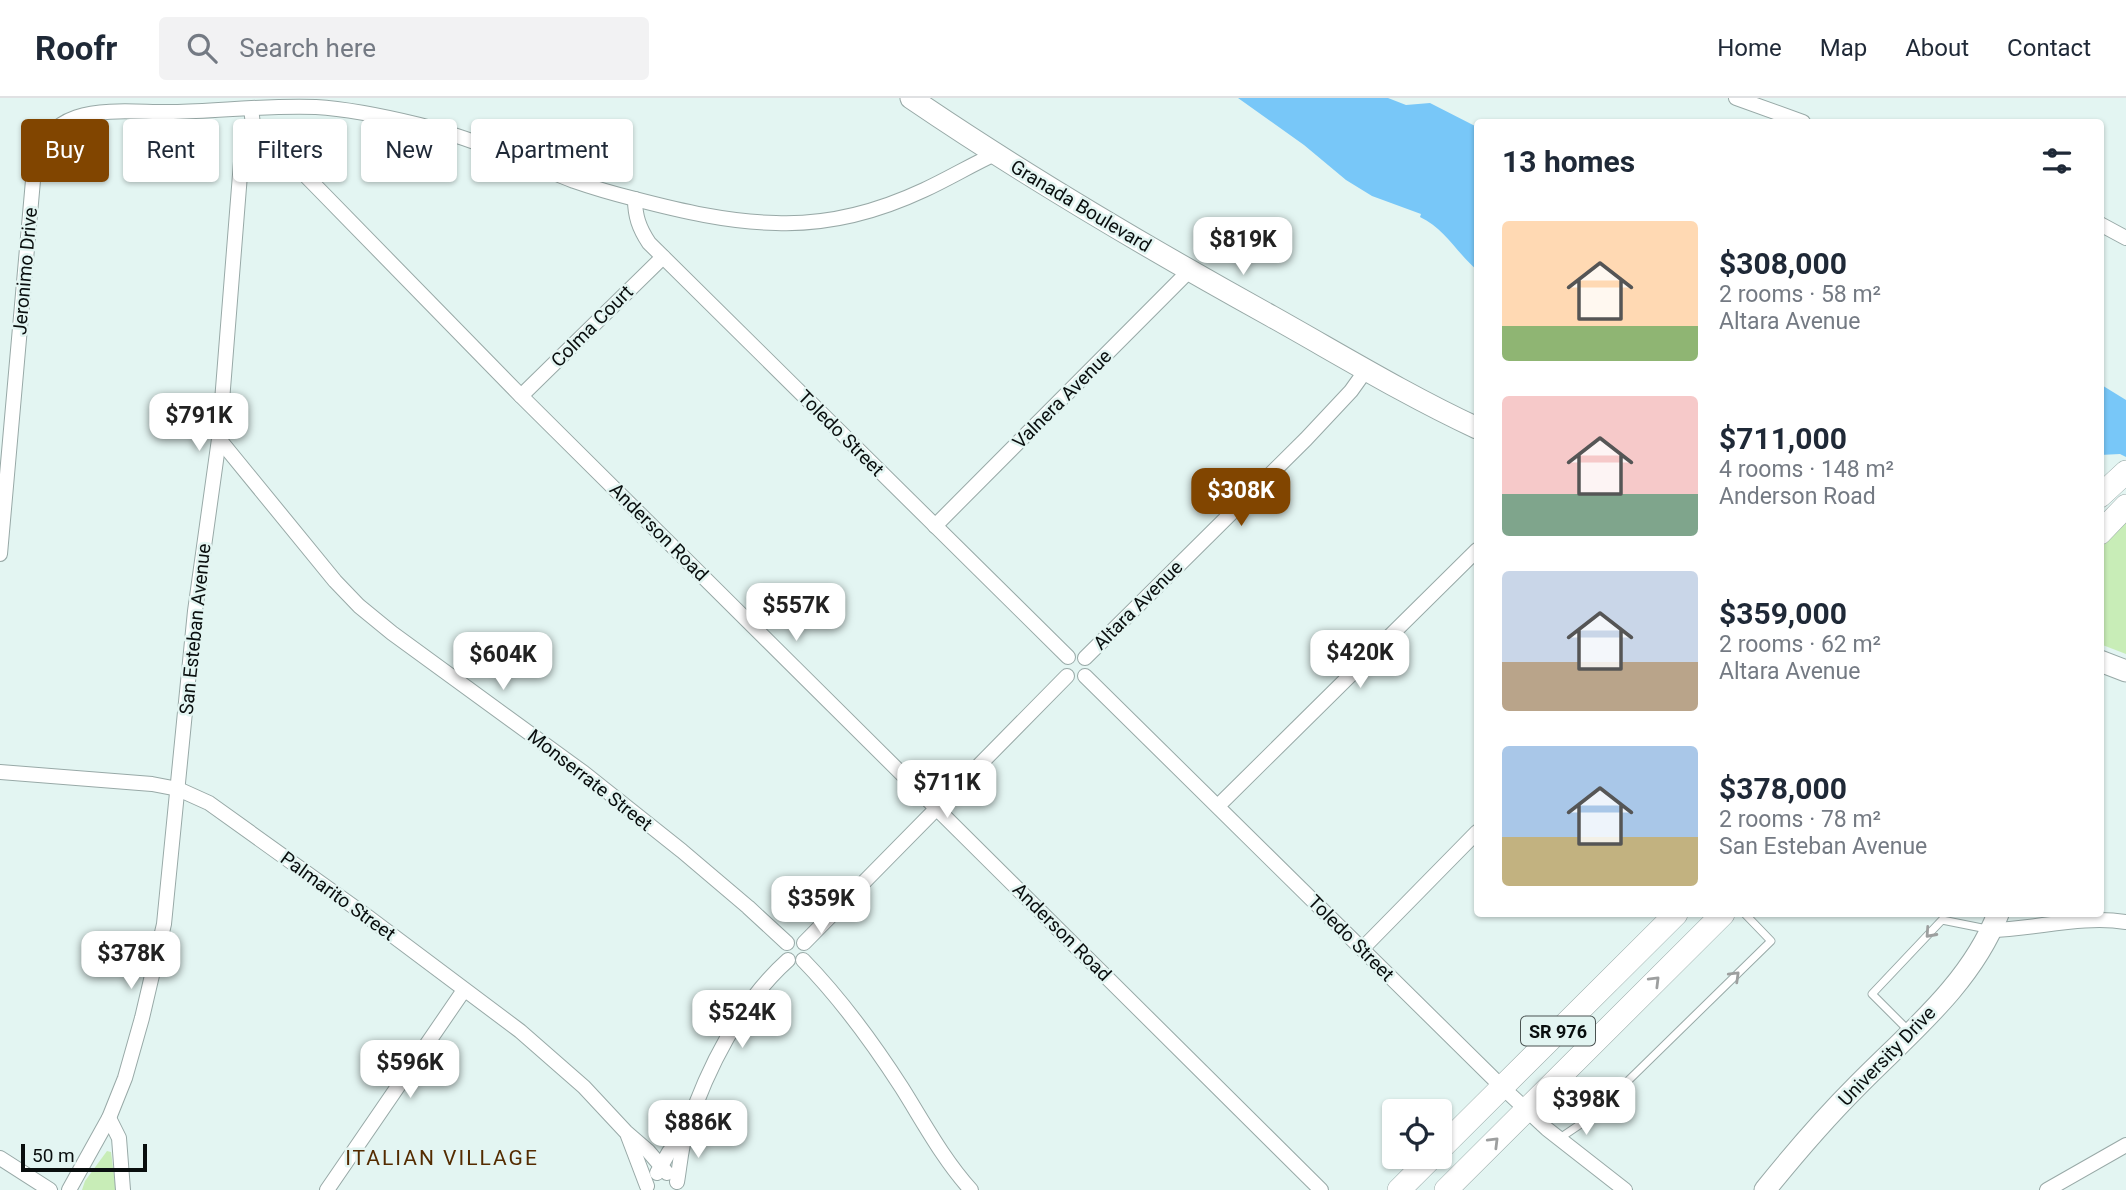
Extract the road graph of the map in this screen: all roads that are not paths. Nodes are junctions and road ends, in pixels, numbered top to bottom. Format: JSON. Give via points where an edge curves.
{"nodes":[{"id":1,"x":911,"y":98,"type":"edge"},
{"id":2,"x":1736,"y":98,"type":"edge"},
{"id":3,"x":251,"y":109,"type":"junction"},
{"id":4,"x":253,"y":119,"type":"edge"},
{"id":5,"x":1794,"y":119,"type":"edge"},
{"id":6,"x":995,"y":154,"type":"junction"},
{"id":7,"x":239,"y":182,"type":"edge"},
{"id":8,"x":311,"y":182,"type":"edge"},
{"id":9,"x":635,"y":199,"type":"junction"},
{"id":10,"x":2104,"y":226,"type":"edge"},
{"id":11,"x":2126,"y":238,"type":"edge"},
{"id":12,"x":663,"y":257,"type":"junction"},
{"id":13,"x":1189,"y":271,"type":"junction"},
{"id":14,"x":1366,"y":370,"type":"junction"},
{"id":15,"x":521,"y":396,"type":"junction"},
{"id":16,"x":1474,"y":426,"type":"edge"},
{"id":17,"x":219,"y":439,"type":"junction"},
{"id":18,"x":2125,"y":472,"type":"edge"},
{"id":19,"x":2104,"y":492,"type":"edge"},
{"id":20,"x":2126,"y":506,"type":"edge"},
{"id":21,"x":934,"y":526,"type":"junction"},
{"id":22,"x":2104,"y":529,"type":"edge"},
{"id":23,"x":1474,"y":553,"type":"edge"},
{"id":24,"x":0,"y":554,"type":"edge"},
{"id":25,"x":1068,"y":657,"type":"junction"},
{"id":26,"x":1085,"y":658,"type":"junction"},
{"id":27,"x":2104,"y":663,"type":"edge"},
{"id":28,"x":2126,"y":671,"type":"edge"},
{"id":29,"x":1066,"y":676,"type":"junction"},
{"id":30,"x":1085,"y":676,"type":"junction"},
{"id":31,"x":0,"y":772,"type":"edge"},
{"id":32,"x":178,"y":789,"type":"junction"},
{"id":33,"x":1218,"y":806,"type":"junction"},
{"id":34,"x":936,"y":807,"type":"junction"},
{"id":35,"x":1474,"y":835,"type":"edge"},
{"id":36,"x":1673,"y":917,"type":"edge"},
{"id":37,"x":1720,"y":917,"type":"edge"},
{"id":38,"x":1748,"y":917,"type":"edge"},
{"id":39,"x":1994,"y":922,"type":"edge"},
{"id":40,"x":2126,"y":922,"type":"edge"},
{"id":41,"x":787,"y":943,"type":"junction"},
{"id":42,"x":804,"y":943,"type":"junction"},
{"id":43,"x":1362,"y":949,"type":"junction"},
{"id":44,"x":788,"y":960,"type":"junction"},
{"id":45,"x":803,"y":960,"type":"junction"},
{"id":46,"x":464,"y":990,"type":"junction"},
{"id":47,"x":1910,"y":1032,"type":"junction"},
{"id":48,"x":1502,"y":1087,"type":"junction"},
{"id":49,"x":1526,"y":1110,"type":"junction"},
{"id":50,"x":109,"y":1118,"type":"junction"},
{"id":51,"x":626,"y":1132,"type":"junction"},
{"id":52,"x":686,"y":1132,"type":"junction"},
{"id":53,"x":1452,"y":1137,"type":"edge"},
{"id":54,"x":1559,"y":1138,"type":"junction"},
{"id":55,"x":2126,"y":1145,"type":"edge"},
{"id":56,"x":0,"y":1158,"type":"edge"},
{"id":57,"x":1420,"y":1169,"type":"edge"},
{"id":58,"x":662,"y":1180,"type":"edge"},
{"id":59,"x":967,"y":1188,"type":"edge"},
{"id":60,"x":50,"y":1190,"type":"edge"},
{"id":61,"x":69,"y":1190,"type":"edge"},
{"id":62,"x":122,"y":1190,"type":"edge"},
{"id":63,"x":327,"y":1190,"type":"edge"},
{"id":64,"x":1321,"y":1190,"type":"edge"},
{"id":65,"x":1399,"y":1190,"type":"edge"},
{"id":66,"x":1446,"y":1190,"type":"edge"},
{"id":67,"x":1625,"y":1190,"type":"edge"},
{"id":68,"x":1765,"y":1190,"type":"edge"},
{"id":69,"x":2048,"y":1190,"type":"edge"}],
"edges":[{"from":1,"to":6,"type":"street","name":"Granada Boulevard"},
{"from":2,"to":5,"type":"street"},
{"from":3,"to":4,"type":"street"},
{"from":3,"to":9,"type":"street","name":"Jeronimo Drive","via":[[316,107],[400,121],[466,139],[576,182]]},
{"from":3,"to":24,"type":"street","name":"Jeronimo Drive","via":[[96,111],[69,118],[40,147],[34,169]]},
{"from":6,"to":9,"type":"street","name":"Jeronimo Drive","via":[[904,198],[827,221],[741,221]]},
{"from":6,"to":13,"type":"street","name":"Granada Boulevard"},
{"from":7,"to":17,"type":"street","name":"San Esteban Avenue"},
{"from":8,"to":15,"type":"street","name":"Anderson Road"},
{"from":9,"to":12,"type":"street","name":"Toledo Street","via":[[641,230]]},
{"from":10,"to":11,"type":"street"},
{"from":12,"to":15,"type":"street","name":"Colma Court"},
{"from":12,"to":21,"type":"street","name":"Toledo Street"},
{"from":13,"to":14,"type":"street","name":"Granada Boulevard"},
{"from":13,"to":21,"type":"street","name":"Valnera Avenue"},
{"from":14,"to":16,"type":"street","name":"Granada Boulevard"},
{"from":14,"to":26,"type":"street","name":"Altara Avenue","via":[[1306,439]]},
{"from":15,"to":34,"type":"street","name":"Anderson Road"},
{"from":17,"to":32,"type":"street","name":"San Esteban Avenue","via":[[195,611]]},
{"from":17,"to":41,"type":"street","name":"Monserrate Street","via":[[359,606],[584,773]]},
{"from":18,"to":19,"type":"main road"},
{"from":20,"to":22,"type":"main road"},
{"from":21,"to":25,"type":"street","name":"Toledo Street"},
{"from":23,"to":33,"type":"street"},
{"from":25,"to":26,"type":"street","name":"Altara Avenue","via":[[1078,654]]},
{"from":25,"to":29,"type":"street","name":"Altara Avenue","via":[[1063,666]]},
{"from":26,"to":30,"type":"street","name":"Altara Avenue","via":[[1089,665]]},
{"from":27,"to":28,"type":"street"},
{"from":29,"to":30,"type":"street","via":[[1078,680]]},
{"from":29,"to":34,"type":"street"},
{"from":30,"to":33,"type":"street","name":"Toledo Street"},
{"from":31,"to":32,"type":"street","name":"Palmarito Street"},
{"from":32,"to":46,"type":"street","name":"Palmarito Street","via":[[229,817]]},
{"from":32,"to":50,"type":"street","name":"San Esteban Avenue","via":[[155,969]]},
{"from":33,"to":43,"type":"street","name":"Toledo Street"},
{"from":34,"to":42,"type":"street"},
{"from":34,"to":64,"type":"street","name":"Anderson Road"},
{"from":35,"to":43,"type":"street"},
{"from":36,"to":48,"type":"main road","number":"SR 976"},
{"from":49,"to":37,"type":"main road","number":"SR 976","one_way":true},
{"from":54,"to":38,"type":"lane","one_way":true,"via":[[1591,1117],[1771,941]]},
{"from":39,"to":40,"type":"street","via":[[2022,929],[2092,920]]},
{"from":39,"to":47,"type":"street","name":"University Drive","via":[[1970,968]]},
{"from":39,"to":47,"type":"lane","one_way":true,"via":[[1942,920],[1872,994]]},
{"from":41,"to":42,"type":"street","via":[[798,939]]},
{"from":41,"to":44,"type":"street"},
{"from":42,"to":45,"type":"street"},
{"from":43,"to":48,"type":"street","name":"Toledo Street"},
{"from":44,"to":45,"type":"street"},
{"from":44,"to":52,"type":"street","via":[[759,991],[729,1036]]},
{"from":45,"to":59,"type":"street","via":[[870,1041]]},
{"from":46,"to":51,"type":"street","name":"Palmarito Street","via":[[550,1056]]},
{"from":46,"to":63,"type":"street"},
{"from":47,"to":68,"type":"street","name":"University Drive"},
{"from":48,"to":49,"type":"street","name":"Toledo Street"},
{"from":48,"to":53,"type":"main road","number":"SR 976"},
{"from":49,"to":54,"type":"street","name":"Toledo Street"},
{"from":66,"to":49,"type":"main road","number":"SR 976","one_way":true},
{"from":50,"to":61,"type":"street","name":"San Esteban Avenue"},
{"from":50,"to":62,"type":"street","via":[[119,1138]]},
{"from":51,"to":58,"type":"street","name":"Palmarito Street"},
{"from":51,"to":58,"type":"street","name":"Palmarito Street"},
{"from":52,"to":58,"type":"street"},
{"from":52,"to":58,"type":"street"},
{"from":54,"to":67,"type":"street","name":"Toledo Street"},
{"from":55,"to":69,"type":"street"},
{"from":56,"to":60,"type":"street"},
{"from":57,"to":65,"type":"main road"}]}
